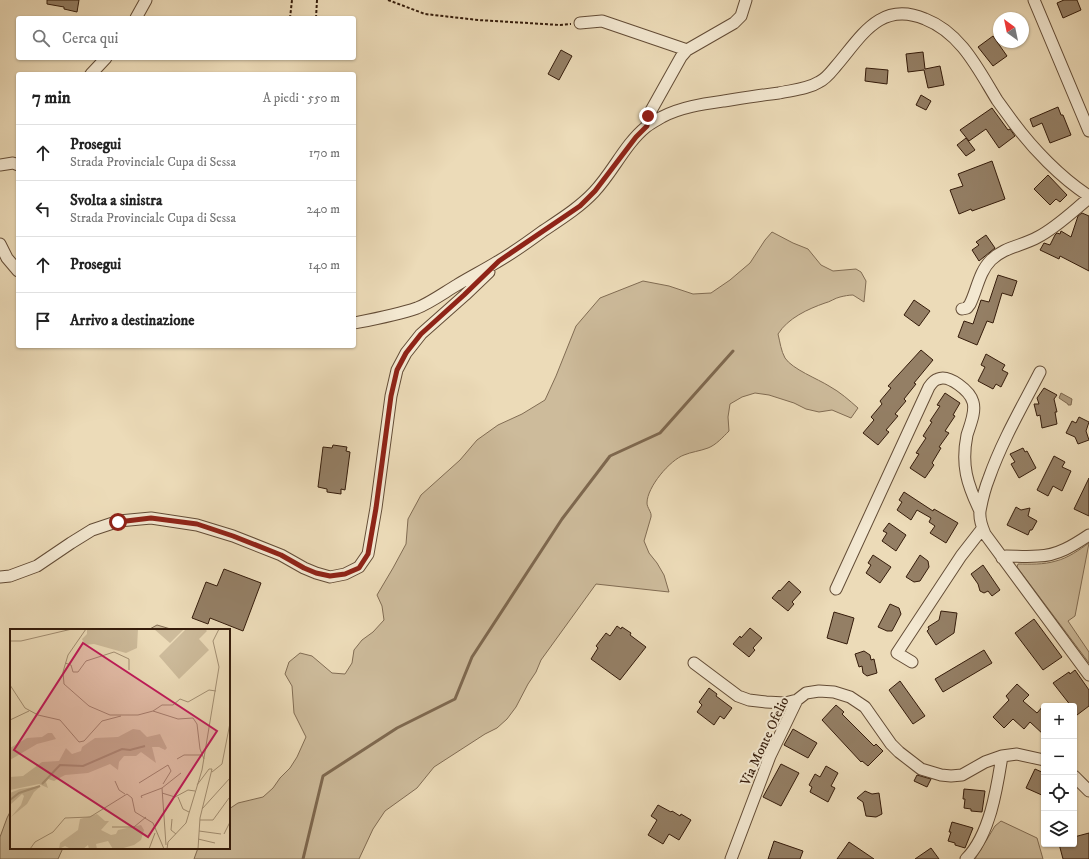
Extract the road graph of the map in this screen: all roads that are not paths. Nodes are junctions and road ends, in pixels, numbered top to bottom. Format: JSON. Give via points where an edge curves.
{"nodes":[{"id":1,"x":146,"y":0,"type":"edge"},
{"id":2,"x":746,"y":0,"type":"edge"},
{"id":3,"x":1034,"y":0,"type":"edge"},
{"id":4,"x":137,"y":16,"type":"edge"},
{"id":5,"x":580,"y":23,"type":"road end"},
{"id":6,"x":687,"y":50,"type":"junction"},
{"id":7,"x":104,"y":60,"type":"edge"},
{"id":8,"x":93,"y":72,"type":"edge"},
{"id":9,"x":647,"y":126,"type":"junction"},
{"id":10,"x":1089,"y":130,"type":"edge"},
{"id":11,"x":16,"y":164,"type":"edge"},
{"id":12,"x":0,"y":165,"type":"edge"},
{"id":13,"x":1089,"y":197,"type":"edge"},
{"id":14,"x":0,"y":244,"type":"edge"},
{"id":15,"x":499,"y":261,"type":"junction"},
{"id":16,"x":16,"y":269,"type":"edge"},
{"id":17,"x":962,"y":309,"type":"dead end"},
{"id":18,"x":356,"y":323,"type":"edge"},
{"id":19,"x":1040,"y":372,"type":"dead end"},
{"id":20,"x":980,"y":511,"type":"junction"},
{"id":21,"x":982,"y":528,"type":"junction"},
{"id":22,"x":1089,"y":535,"type":"edge"},
{"id":23,"x":1002,"y":558,"type":"junction"},
{"id":24,"x":0,"y":577,"type":"edge"},
{"id":25,"x":836,"y":590,"type":"dead end"},
{"id":26,"x":912,"y":662,"type":"dead end"},
{"id":27,"x":694,"y":663,"type":"dead end"},
{"id":28,"x":1089,"y":674,"type":"edge"},
{"id":29,"x":797,"y":700,"type":"junction"},
{"id":30,"x":1002,"y":756,"type":"junction"},
{"id":31,"x":1041,"y":759,"type":"edge"},
{"id":32,"x":1077,"y":779,"type":"edge"},
{"id":33,"x":1089,"y":791,"type":"edge"},
{"id":34,"x":731,"y":859,"type":"edge"},
{"id":35,"x":966,"y":859,"type":"edge"}],
"edges":[{"from":1,"to":4,"type":"street"},
{"from":2,"to":6,"type":"street","via":[[741,16],[734,23]]},
{"from":3,"to":10,"type":"street"},
{"from":5,"to":6,"type":"street","via":[[602,21]]},
{"from":6,"to":9,"type":"street","via":[[648,116]]},
{"from":7,"to":8,"type":"street"},
{"from":9,"to":13,"type":"street","via":[[663,116],[680,110],[803,89],[820,82],[872,24],[891,15],[913,14],[941,28],[957,41],[1029,142],[1066,179]]},
{"from":9,"to":15,"type":"street","via":[[580,206]]},
{"from":11,"to":12,"type":"street"},
{"from":13,"to":17,"type":"street","via":[[1050,230],[1036,239],[1007,249],[990,261],[983,270],[970,304]]},
{"from":14,"to":16,"type":"street"},
{"from":15,"to":18,"type":"street","via":[[419,307]]},
{"from":15,"to":24,"type":"street","via":[[421,334],[397,370],[368,554],[359,568],[345,574],[330,576],[316,573],[281,555],[197,524],[151,518],[118,522],[92,530],[37,566]]},
{"from":19,"to":20,"type":"street","via":[[996,458]]},
{"from":20,"to":21,"type":"street"},
{"from":20,"to":25,"type":"street","via":[[965,472],[966,443],[974,408],[973,399],[968,392],[949,379],[938,378],[929,387]]},
{"from":21,"to":23,"type":"street"},
{"from":21,"to":26,"type":"street","via":[[897,653]]},
{"from":22,"to":23,"type":"street","via":[[1063,551],[1039,556]]},
{"from":23,"to":28,"type":"street"},
{"from":27,"to":29,"type":"street","via":[[738,696],[766,702],[785,703]]},
{"from":29,"to":30,"type":"street","name":"Via Monte Ofelio","via":[[806,693],[819,691],[834,692],[850,698],[865,707],[898,752],[921,769],[934,773],[951,776],[962,774]]},
{"from":29,"to":34,"type":"street","name":"Via Monte Ofelio","via":[[770,756]]},
{"from":30,"to":31,"type":"street","name":"Via Monte Ofelio","via":[[1017,754]]},
{"from":30,"to":35,"type":"street","via":[[985,827],[978,843]]},
{"from":32,"to":33,"type":"street"}]}
